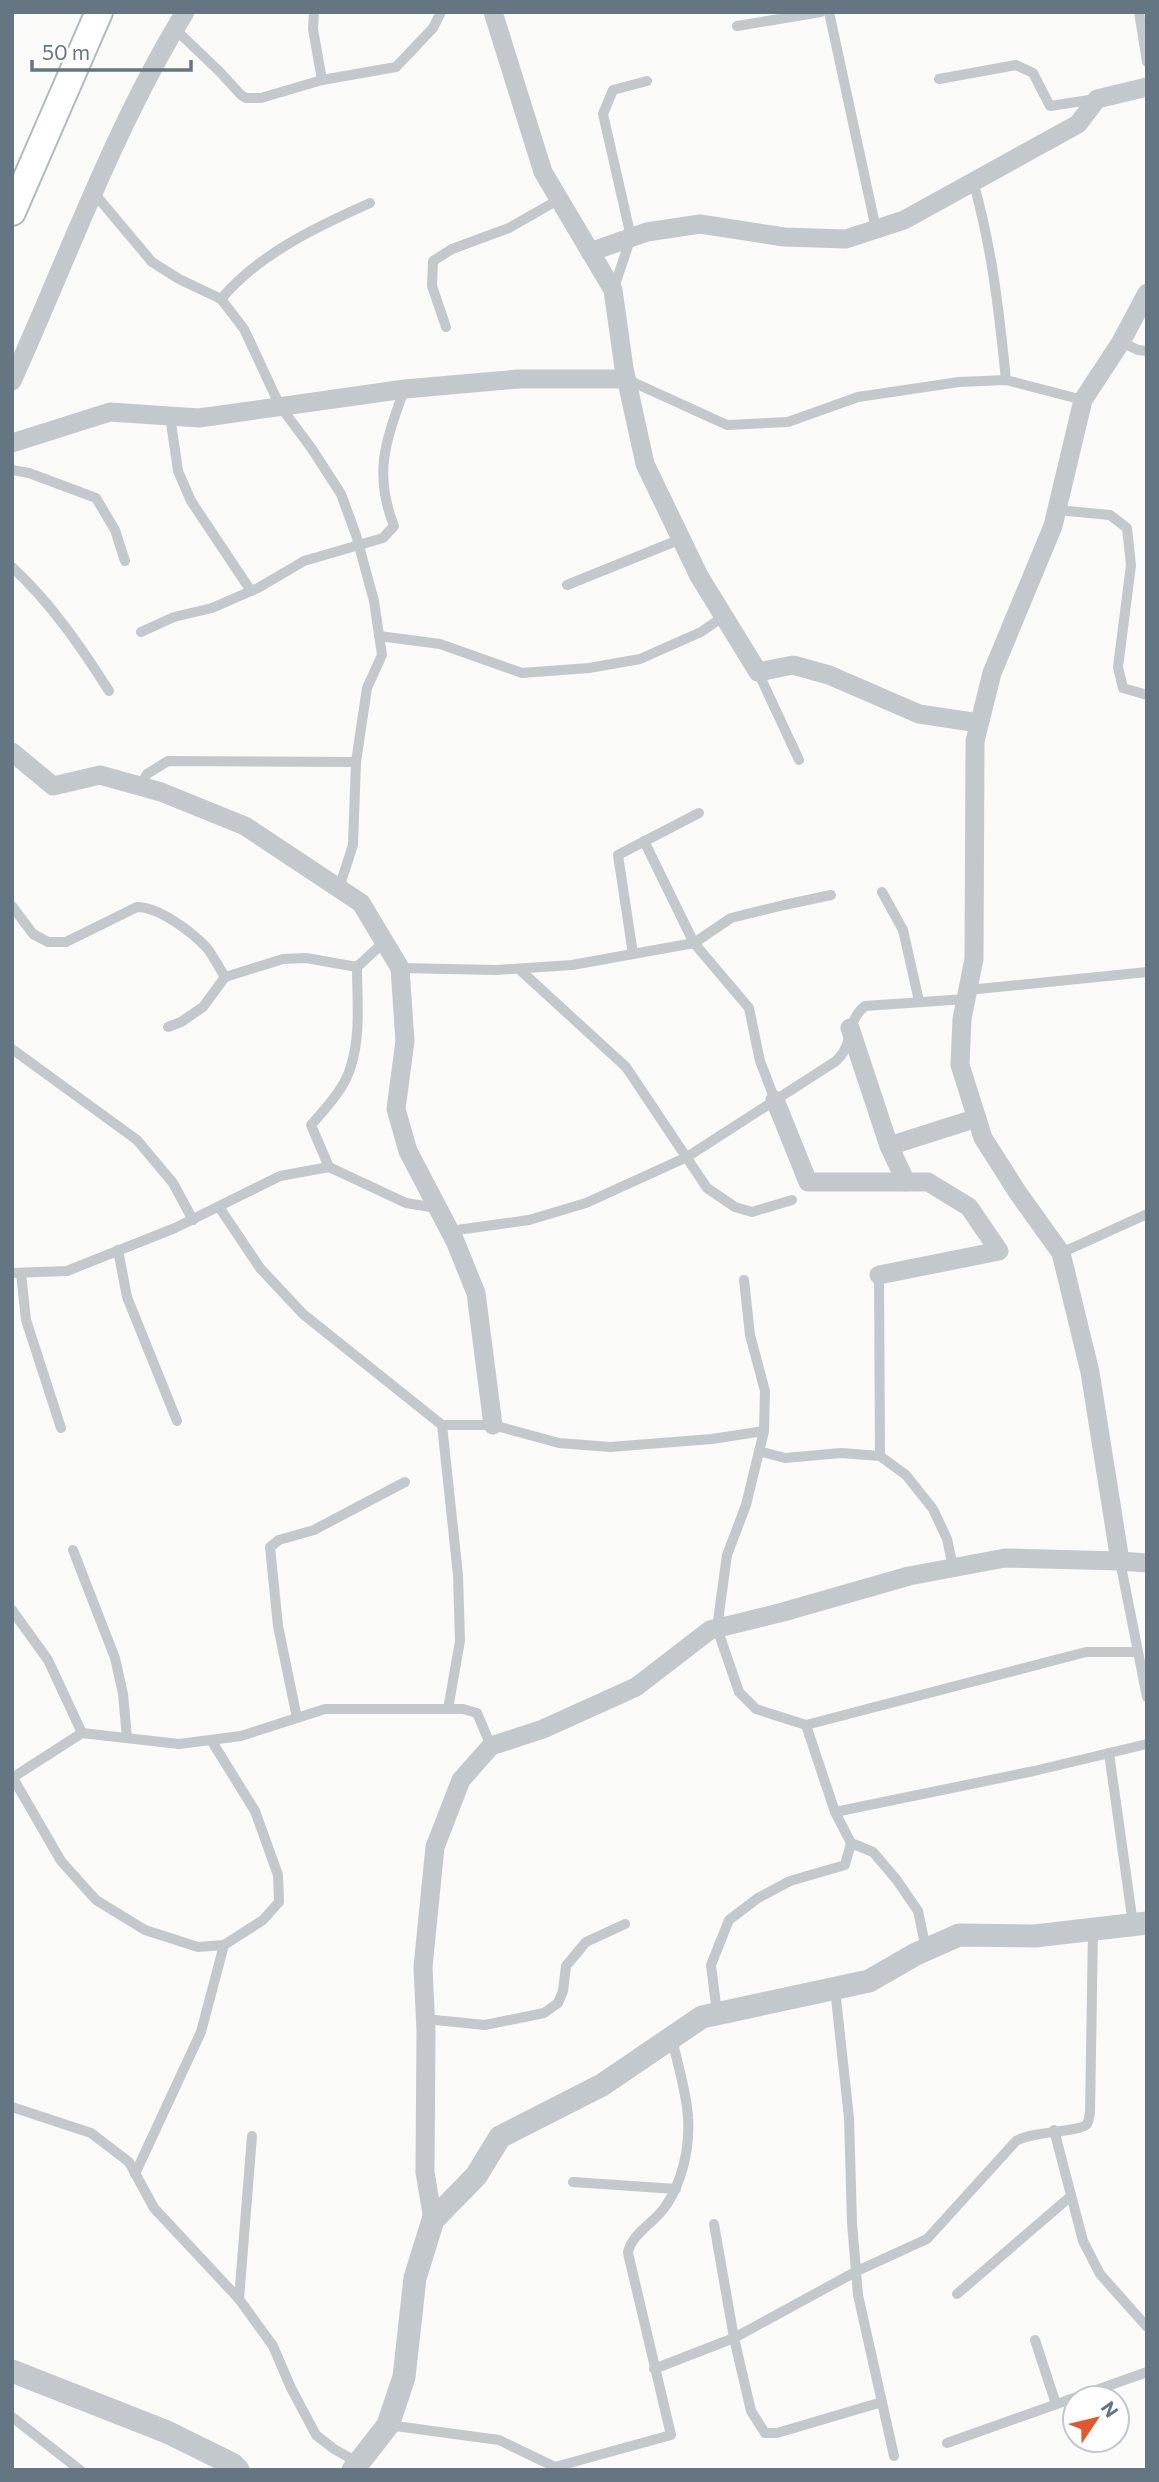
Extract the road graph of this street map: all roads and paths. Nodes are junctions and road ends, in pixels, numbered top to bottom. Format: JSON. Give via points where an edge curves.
{"nodes":[{"id":1,"x":99,"y":12,"type":"edge"},
{"id":2,"x":314,"y":12,"type":"edge"},
{"id":3,"x":442,"y":12,"type":"edge"},
{"id":4,"x":493,"y":12,"type":"edge"},
{"id":5,"x":821,"y":12,"type":"edge"},
{"id":6,"x":829,"y":12,"type":"edge"},
{"id":7,"x":1139,"y":12,"type":"edge"},
{"id":8,"x":180,"y":21,"type":"edge"},
{"id":9,"x":737,"y":26,"type":"dead end"},
{"id":10,"x":1147,"y":62,"type":"edge"},
{"id":11,"x":939,"y":79,"type":"dead end"},
{"id":12,"x":322,"y":80,"type":"junction"},
{"id":13,"x":647,"y":80,"type":"dead end"},
{"id":14,"x":1147,"y":87,"type":"edge"},
{"id":15,"x":1097,"y":99,"type":"junction"},
{"id":16,"x":973,"y":181,"type":"junction"},
{"id":17,"x":94,"y":193,"type":"junction"},
{"id":18,"x":558,"y":200,"type":"junction"},
{"id":19,"x":370,"y":203,"type":"dead end"},
{"id":20,"x":12,"y":212,"type":"edge"},
{"id":21,"x":877,"y":229,"type":"junction"},
{"id":22,"x":631,"y":237,"type":"junction"},
{"id":23,"x":590,"y":252,"type":"junction"},
{"id":24,"x":613,"y":290,"type":"junction"},
{"id":25,"x":1147,"y":293,"type":"edge"},
{"id":26,"x":221,"y":299,"type":"junction"},
{"id":27,"x":446,"y":327,"type":"dead end"},
{"id":28,"x":1121,"y":342,"type":"junction"},
{"id":29,"x":1147,"y":351,"type":"edge"},
{"id":30,"x":626,"y":379,"type":"junction"},
{"id":31,"x":1006,"y":380,"type":"junction"},
{"id":32,"x":12,"y":381,"type":"edge"},
{"id":33,"x":405,"y":389,"type":"junction"},
{"id":34,"x":1083,"y":400,"type":"junction"},
{"id":35,"x":279,"y":406,"type":"junction"},
{"id":36,"x":170,"y":416,"type":"junction"},
{"id":37,"x":12,"y":443,"type":"edge"},
{"id":38,"x":12,"y":470,"type":"edge"},
{"id":39,"x":1057,"y":510,"type":"junction"},
{"id":40,"x":681,"y":539,"type":"junction"},
{"id":41,"x":358,"y":545,"type":"junction"},
{"id":42,"x":125,"y":561,"type":"dead end"},
{"id":43,"x":12,"y":567,"type":"edge"},
{"id":44,"x":567,"y":585,"type":"dead end"},
{"id":45,"x":251,"y":591,"type":"junction"},
{"id":46,"x":724,"y":616,"type":"junction"},
{"id":47,"x":141,"y":632,"type":"dead end"},
{"id":48,"x":379,"y":636,"type":"junction"},
{"id":49,"x":758,"y":672,"type":"junction"},
{"id":50,"x":109,"y":691,"type":"dead end"},
{"id":51,"x":1147,"y":695,"type":"edge"},
{"id":52,"x":979,"y":723,"type":"junction"},
{"id":53,"x":12,"y":752,"type":"edge"},
{"id":54,"x":799,"y":760,"type":"dead end"},
{"id":55,"x":356,"y":762,"type":"junction"},
{"id":56,"x":140,"y":786,"type":"junction"},
{"id":57,"x":699,"y":813,"type":"dead end"},
{"id":58,"x":645,"y":841,"type":"junction"},
{"id":59,"x":339,"y":888,"type":"junction"},
{"id":60,"x":883,"y":892,"type":"dead end"},
{"id":61,"x":831,"y":895,"type":"dead end"},
{"id":62,"x":12,"y":906,"type":"edge"},
{"id":63,"x":384,"y":942,"type":"junction"},
{"id":64,"x":694,"y":943,"type":"junction"},
{"id":65,"x":633,"y":954,"type":"junction"},
{"id":66,"x":357,"y":967,"type":"junction"},
{"id":67,"x":400,"y":968,"type":"junction"},
{"id":68,"x":519,"y":969,"type":"junction"},
{"id":69,"x":1147,"y":972,"type":"edge"},
{"id":70,"x":225,"y":977,"type":"junction"},
{"id":71,"x":967,"y":994,"type":"junction"},
{"id":72,"x":919,"y":1001,"type":"junction"},
{"id":73,"x":168,"y":1027,"type":"dead end"},
{"id":74,"x":850,"y":1028,"type":"junction"},
{"id":75,"x":12,"y":1049,"type":"edge"},
{"id":76,"x":775,"y":1100,"type":"junction"},
{"id":77,"x":977,"y":1118,"type":"junction"},
{"id":78,"x":889,"y":1146,"type":"junction"},
{"id":79,"x":687,"y":1157,"type":"junction"},
{"id":80,"x":329,"y":1167,"type":"junction"},
{"id":81,"x":906,"y":1182,"type":"junction"},
{"id":82,"x":792,"y":1200,"type":"dead end"},
{"id":83,"x":219,"y":1207,"type":"junction"},
{"id":84,"x":438,"y":1208,"type":"junction"},
{"id":85,"x":1147,"y":1214,"type":"edge"},
{"id":86,"x":193,"y":1220,"type":"junction"},
{"id":87,"x":450,"y":1231,"type":"junction"},
{"id":88,"x":118,"y":1250,"type":"junction"},
{"id":89,"x":1061,"y":1253,"type":"junction"},
{"id":90,"x":17,"y":1273,"type":"edge"},
{"id":91,"x":879,"y":1275,"type":"joint"},
{"id":92,"x":744,"y":1280,"type":"dead end"},
{"id":93,"x":177,"y":1421,"type":"dead end"},
{"id":94,"x":442,"y":1425,"type":"junction"},
{"id":95,"x":493,"y":1426,"type":"junction"},
{"id":96,"x":61,"y":1428,"type":"dead end"},
{"id":97,"x":764,"y":1431,"type":"junction"},
{"id":98,"x":759,"y":1451,"type":"junction"},
{"id":99,"x":880,"y":1456,"type":"junction"},
{"id":100,"x":405,"y":1482,"type":"dead end"},
{"id":101,"x":73,"y":1550,"type":"dead end"},
{"id":102,"x":1120,"y":1560,"type":"junction"},
{"id":103,"x":1147,"y":1563,"type":"edge"},
{"id":104,"x":953,"y":1567,"type":"junction"},
{"id":105,"x":12,"y":1610,"type":"edge"},
{"id":106,"x":717,"y":1628,"type":"junction"},
{"id":107,"x":1138,"y":1652,"type":"junction"},
{"id":108,"x":1147,"y":1697,"type":"edge"},
{"id":109,"x":448,"y":1709,"type":"junction"},
{"id":110,"x":297,"y":1718,"type":"junction"},
{"id":111,"x":806,"y":1725,"type":"junction"},
{"id":112,"x":82,"y":1732,"type":"junction"},
{"id":113,"x":127,"y":1738,"type":"junction"},
{"id":114,"x":211,"y":1740,"type":"junction"},
{"id":115,"x":1147,"y":1744,"type":"edge"},
{"id":116,"x":491,"y":1746,"type":"junction"},
{"id":117,"x":1109,"y":1753,"type":"junction"},
{"id":118,"x":13,"y":1778,"type":"edge"},
{"id":119,"x":835,"y":1812,"type":"junction"},
{"id":120,"x":851,"y":1843,"type":"junction"},
{"id":121,"x":625,"y":1924,"type":"dead end"},
{"id":122,"x":1140,"y":1924,"type":"edge"},
{"id":123,"x":1093,"y":1929,"type":"junction"},
{"id":124,"x":224,"y":1945,"type":"junction"},
{"id":125,"x":926,"y":1949,"type":"junction"},
{"id":126,"x":835,"y":1988,"type":"junction"},
{"id":127,"x":718,"y":2013,"type":"junction"},
{"id":128,"x":425,"y":2019,"type":"junction"},
{"id":129,"x":672,"y":2037,"type":"junction"},
{"id":130,"x":12,"y":2107,"type":"edge"},
{"id":131,"x":1054,"y":2130,"type":"junction"},
{"id":132,"x":251,"y":2136,"type":"dead end"},
{"id":133,"x":135,"y":2174,"type":"junction"},
{"id":134,"x":573,"y":2182,"type":"dead end"},
{"id":135,"x":676,"y":2189,"type":"junction"},
{"id":136,"x":1071,"y":2196,"type":"junction"},
{"id":137,"x":433,"y":2220,"type":"junction"},
{"id":138,"x":714,"y":2224,"type":"dead end"},
{"id":139,"x":857,"y":2271,"type":"junction"},
{"id":140,"x":957,"y":2294,"type":"dead end"},
{"id":141,"x":239,"y":2300,"type":"junction"},
{"id":142,"x":1147,"y":2327,"type":"edge"},
{"id":143,"x":734,"y":2338,"type":"junction"},
{"id":144,"x":1035,"y":2340,"type":"dead end"},
{"id":145,"x":654,"y":2369,"type":"junction"},
{"id":146,"x":12,"y":2371,"type":"edge"},
{"id":147,"x":1147,"y":2372,"type":"edge"},
{"id":148,"x":882,"y":2402,"type":"junction"},
{"id":149,"x":1056,"y":2404,"type":"junction"},
{"id":150,"x":12,"y":2417,"type":"edge"},
{"id":151,"x":388,"y":2425,"type":"junction"},
{"id":152,"x":947,"y":2443,"type":"dead end"},
{"id":153,"x":894,"y":2456,"type":"dead end"},
{"id":154,"x":356,"y":2466,"type":"edge"},
{"id":155,"x":80,"y":2470,"type":"edge"},
{"id":156,"x":238,"y":2470,"type":"edge"}],
"edges":[{"from":1,"to":20,"type":"main road"},
{"from":2,"to":12,"type":"lane"},
{"from":3,"to":12,"type":"lane","via":[[396,67]]},
{"from":4,"to":18,"type":"street","via":[[543,172]]},
{"from":5,"to":9,"type":"lane"},
{"from":6,"to":21,"type":"lane"},
{"from":7,"to":10,"type":"lane"},
{"from":8,"to":12,"type":"lane","via":[[246,99]]},
{"from":8,"to":17,"type":"street","via":[[121,128]]},
{"from":11,"to":15,"type":"lane","via":[[1016,65],[1033,73],[1050,106]]},
{"from":13,"to":22,"type":"lane","via":[[613,90],[603,114]]},
{"from":14,"to":15,"type":"street"},
{"from":15,"to":16,"type":"street","via":[[1078,124]]},
{"from":16,"to":21,"type":"street","via":[[904,220]]},
{"from":16,"to":31,"type":"lane","via":[[987,232]]},
{"from":17,"to":26,"type":"lane","via":[[152,262]]},
{"from":17,"to":32,"type":"street"},
{"from":18,"to":23,"type":"street"},
{"from":18,"to":27,"type":"lane","via":[[509,228],[433,261],[432,286]]},
{"from":19,"to":26,"type":"lane","via":[[311,230],[237,280]]},
{"from":21,"to":22,"type":"street","via":[[846,239],[784,237],[700,224]]},
{"from":22,"to":23,"type":"street"},
{"from":22,"to":24,"type":"lane"},
{"from":23,"to":24,"type":"street"},
{"from":24,"to":30,"type":"street"},
{"from":25,"to":28,"type":"street"},
{"from":26,"to":35,"type":"lane","via":[[244,329]]},
{"from":28,"to":29,"type":"lane"},
{"from":28,"to":34,"type":"street"},
{"from":30,"to":31,"type":"lane","via":[[727,425],[788,422],[858,397]]},
{"from":30,"to":33,"type":"street","via":[[518,379]]},
{"from":30,"to":40,"type":"street","via":[[645,464]]},
{"from":31,"to":34,"type":"lane"},
{"from":33,"to":35,"type":"street"},
{"from":33,"to":41,"type":"lane","via":[[388,436],[382,470],[394,526],[383,538]]},
{"from":34,"to":39,"type":"street"},
{"from":35,"to":36,"type":"street","via":[[199,418]]},
{"from":35,"to":41,"type":"lane","via":[[341,494]]},
{"from":36,"to":37,"type":"street","via":[[110,412]]},
{"from":36,"to":45,"type":"lane","via":[[178,471],[191,501]]},
{"from":38,"to":42,"type":"lane","via":[[96,498],[115,530]]},
{"from":39,"to":51,"type":"lane","via":[[1110,515],[1127,528],[1131,565],[1118,667],[1123,688]]},
{"from":39,"to":52,"type":"street","via":[[992,673]]},
{"from":40,"to":44,"type":"lane"},
{"from":40,"to":46,"type":"street"},
{"from":41,"to":45,"type":"lane","via":[[304,561]]},
{"from":41,"to":48,"type":"lane"},
{"from":43,"to":50,"type":"lane","via":[[38,591]]},
{"from":45,"to":47,"type":"lane"},
{"from":46,"to":48,"type":"lane","via":[[701,632],[640,659],[522,673],[440,644]]},
{"from":46,"to":49,"type":"street"},
{"from":48,"to":55,"type":"lane","via":[[382,655],[368,688]]},
{"from":49,"to":52,"type":"street","via":[[793,665],[829,675],[919,714]]},
{"from":49,"to":54,"type":"lane"},
{"from":52,"to":71,"type":"street","via":[[975,741],[974,959]]},
{"from":53,"to":56,"type":"street","via":[[53,786],[100,775]]},
{"from":55,"to":56,"type":"lane","via":[[167,761],[147,774]]},
{"from":55,"to":59,"type":"lane","via":[[353,845]]},
{"from":56,"to":59,"type":"street","via":[[245,826]]},
{"from":57,"to":58,"type":"lane"},
{"from":58,"to":64,"type":"lane"},
{"from":58,"to":65,"type":"lane","via":[[618,855]]},
{"from":59,"to":63,"type":"street","via":[[361,903]]},
{"from":60,"to":72,"type":"lane","via":[[903,930]]},
{"from":61,"to":64,"type":"lane","via":[[732,919]]},
{"from":62,"to":70,"type":"lane","via":[[33,934],[48,942],[66,942],[137,907],[148,907],[168,916],[207,948]]},
{"from":63,"to":66,"type":"lane"},
{"from":63,"to":67,"type":"street"},
{"from":64,"to":65,"type":"lane"},
{"from":64,"to":76,"type":"lane","via":[[749,1008],[760,1061]]},
{"from":65,"to":68,"type":"lane"},
{"from":66,"to":70,"type":"lane","via":[[283,959]]},
{"from":66,"to":80,"type":"lane","via":[[358,1032],[351,1068],[333,1100],[311,1125]]},
{"from":67,"to":68,"type":"lane"},
{"from":67,"to":84,"type":"street","via":[[405,1041],[396,1109],[408,1151]]},
{"from":68,"to":79,"type":"lane","via":[[626,1067]]},
{"from":69,"to":71,"type":"lane"},
{"from":70,"to":73,"type":"lane","via":[[203,1007]]},
{"from":71,"to":72,"type":"lane"},
{"from":71,"to":77,"type":"street","via":[[960,1065]]},
{"from":72,"to":74,"type":"lane","via":[[865,1006]]},
{"from":74,"to":76,"type":"lane","via":[[845,1053]]},
{"from":74,"to":78,"type":"street"},
{"from":75,"to":86,"type":"lane","via":[[137,1140],[173,1183]]},
{"from":76,"to":79,"type":"lane"},
{"from":76,"to":81,"type":"street","via":[[807,1182]]},
{"from":77,"to":78,"type":"street"},
{"from":77,"to":89,"type":"street","via":[[983,1138]]},
{"from":78,"to":81,"type":"street"},
{"from":79,"to":82,"type":"lane","via":[[707,1188],[736,1207],[752,1212]]},
{"from":79,"to":87,"type":"lane","via":[[586,1203],[529,1220]]},
{"from":80,"to":83,"type":"lane","via":[[279,1177]]},
{"from":80,"to":84,"type":"lane","via":[[406,1203]]},
{"from":81,"to":91,"type":"street","via":[[929,1182],[969,1207],[999,1251]]},
{"from":83,"to":86,"type":"lane"},
{"from":83,"to":94,"type":"lane","via":[[260,1268],[303,1314]]},
{"from":84,"to":87,"type":"street"},
{"from":85,"to":89,"type":"lane"},
{"from":86,"to":88,"type":"lane"},
{"from":87,"to":95,"type":"street","via":[[476,1293]]},
{"from":88,"to":90,"type":"lane","via":[[67,1271]]},
{"from":88,"to":93,"type":"lane","via":[[127,1297]]},
{"from":89,"to":102,"type":"street","via":[[1090,1372]]},
{"from":90,"to":96,"type":"lane","via":[[26,1320]]},
{"from":91,"to":99,"type":"lane"},
{"from":92,"to":97,"type":"lane","via":[[750,1335],[765,1391]]},
{"from":94,"to":95,"type":"lane"},
{"from":94,"to":109,"type":"lane","via":[[460,1641]]},
{"from":95,"to":97,"type":"lane","via":[[559,1443],[611,1447]]},
{"from":97,"to":98,"type":"lane"},
{"from":98,"to":99,"type":"lane","via":[[785,1458],[841,1453]]},
{"from":98,"to":106,"type":"lane","via":[[727,1555]]},
{"from":99,"to":104,"type":"lane","via":[[906,1475],[933,1509]]},
{"from":100,"to":110,"type":"lane","via":[[271,1547],[278,1626]]},
{"from":101,"to":113,"type":"lane","via":[[115,1658]]},
{"from":102,"to":103,"type":"street"},
{"from":102,"to":104,"type":"street","via":[[1005,1558]]},
{"from":102,"to":107,"type":"lane"},
{"from":104,"to":106,"type":"street"},
{"from":105,"to":112,"type":"lane","via":[[48,1661]]},
{"from":106,"to":111,"type":"lane","via":[[739,1692],[756,1709]]},
{"from":106,"to":116,"type":"street","via":[[636,1687],[543,1729]]},
{"from":107,"to":108,"type":"lane"},
{"from":107,"to":111,"type":"lane","via":[[1086,1652]]},
{"from":109,"to":110,"type":"lane","via":[[326,1709]]},
{"from":109,"to":116,"type":"lane","via":[[477,1713]]},
{"from":110,"to":114,"type":"lane"},
{"from":111,"to":119,"type":"lane"},
{"from":112,"to":113,"type":"lane"},
{"from":112,"to":118,"type":"lane"},
{"from":113,"to":114,"type":"lane","via":[[179,1744]]},
{"from":114,"to":124,"type":"lane","via":[[255,1811],[278,1875],[279,1902],[263,1920]]},
{"from":115,"to":117,"type":"lane"},
{"from":116,"to":128,"type":"street","via":[[461,1780],[435,1847],[423,1967]]},
{"from":117,"to":119,"type":"lane"},
{"from":117,"to":122,"type":"lane"},
{"from":118,"to":124,"type":"lane","via":[[61,1861],[96,1900],[145,1930],[198,1947]]},
{"from":119,"to":120,"type":"lane"},
{"from":120,"to":125,"type":"lane","via":[[873,1852],[896,1879],[918,1911]]},
{"from":120,"to":127,"type":"lane","via":[[845,1866],[790,1881],[729,1920],[711,1965]]},
{"from":121,"to":128,"type":"lane","via":[[586,1942],[566,1966],[558,2003],[544,2013],[485,2025]]},
{"from":122,"to":123,"type":"street"},
{"from":123,"to":125,"type":"street","via":[[1035,1936],[959,1935]]},
{"from":123,"to":131,"type":"lane","via":[[1090,2113],[1080,2129]]},
{"from":124,"to":133,"type":"lane","via":[[201,2032]]},
{"from":125,"to":126,"type":"street","via":[[869,1982]]},
{"from":126,"to":127,"type":"street"},
{"from":126,"to":139,"type":"lane","via":[[849,2118]]},
{"from":127,"to":129,"type":"street","via":[[702,2017]]},
{"from":128,"to":137,"type":"street","via":[[425,2172]]},
{"from":129,"to":135,"type":"lane","via":[[688,2118]]},
{"from":129,"to":137,"type":"street","via":[[602,2085],[500,2137],[476,2176]]},
{"from":130,"to":133,"type":"lane","via":[[91,2133],[130,2162]]},
{"from":131,"to":136,"type":"lane"},
{"from":131,"to":139,"type":"lane","via":[[1016,2141],[927,2239]]},
{"from":132,"to":141,"type":"lane"},
{"from":133,"to":141,"type":"lane","via":[[154,2208]]},
{"from":134,"to":135,"type":"lane"},
{"from":135,"to":145,"type":"lane","via":[[629,2248]]},
{"from":136,"to":140,"type":"lane"},
{"from":136,"to":142,"type":"lane","via":[[1083,2241],[1100,2274]]},
{"from":137,"to":151,"type":"street","via":[[415,2278],[404,2377]]},
{"from":138,"to":143,"type":"lane"},
{"from":139,"to":143,"type":"lane"},
{"from":139,"to":148,"type":"lane","via":[[858,2295]]},
{"from":141,"to":154,"type":"lane","via":[[273,2346],[316,2435]]},
{"from":143,"to":145,"type":"lane"},
{"from":143,"to":148,"type":"lane","via":[[751,2411],[765,2433]]},
{"from":144,"to":149,"type":"lane"},
{"from":145,"to":151,"type":"lane","via":[[671,2435],[555,2468],[499,2440]]},
{"from":146,"to":156,"type":"street","via":[[167,2432]]},
{"from":147,"to":149,"type":"lane"},
{"from":148,"to":153,"type":"lane"},
{"from":149,"to":152,"type":"lane"},
{"from":150,"to":155,"type":"lane"},
{"from":151,"to":154,"type":"street"}]}
